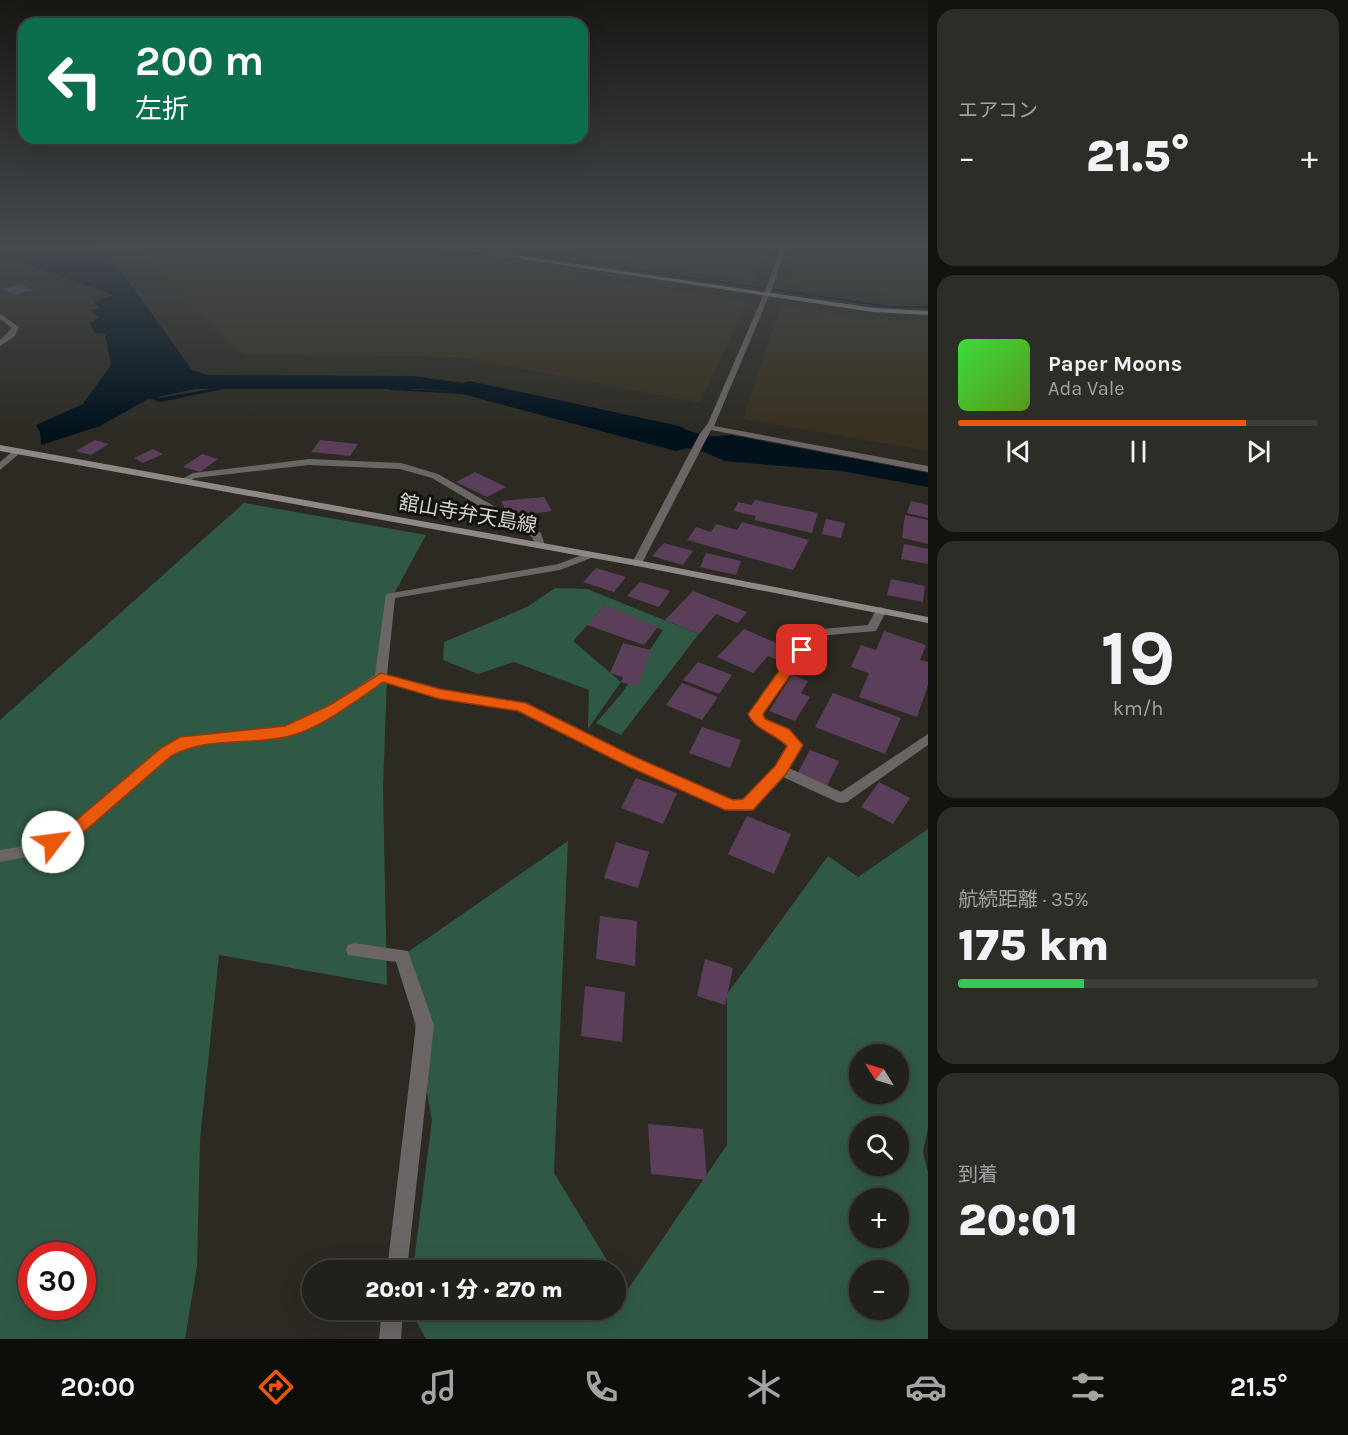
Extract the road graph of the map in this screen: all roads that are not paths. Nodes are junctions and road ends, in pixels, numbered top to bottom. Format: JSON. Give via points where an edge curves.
{"nodes":[{"id":1,"x":760,"y":307,"type":"edge"},
{"id":2,"x":857,"y":307,"type":"edge"},
{"id":3,"x":928,"y":313,"type":"edge"},
{"id":4,"x":0,"y":316,"type":"edge"},
{"id":5,"x":0,"y":344,"type":"edge"},
{"id":6,"x":709,"y":427,"type":"junction"},
{"id":7,"x":0,"y":448,"type":"edge"},
{"id":8,"x":17,"y":451,"type":"junction"},
{"id":9,"x":0,"y":467,"type":"edge"},
{"id":10,"x":928,"y":469,"type":"edge"},
{"id":11,"x":183,"y":481,"type":"junction"},
{"id":12,"x":540,"y":546,"type":"junction"},
{"id":13,"x":590,"y":555,"type":"junction"},
{"id":14,"x":637,"y":563,"type":"junction"},
{"id":15,"x":881,"y":610,"type":"junction"},
{"id":16,"x":928,"y":620,"type":"edge"},
{"id":17,"x":381,"y":677,"type":"junction"},
{"id":18,"x":928,"y":739,"type":"edge"},
{"id":19,"x":781,"y":770,"type":"junction"},
{"id":20,"x":0,"y":856,"type":"edge"},
{"id":21,"x":354,"y":950,"type":"dead end"},
{"id":22,"x":398,"y":1260,"type":"edge"},
{"id":23,"x":392,"y":1320,"type":"edge"},
{"id":24,"x":390,"y":1339,"type":"edge"}],
"edges":[{"from":1,"to":6,"type":"street"},
{"from":2,"to":3,"type":"main road"},
{"from":4,"to":5,"type":"street","via":[[16,327]]},
{"from":6,"to":10,"type":"street"},
{"from":6,"to":14,"type":"street"},
{"from":7,"to":8,"type":"main road","name":"舘山寺弁天島線"},
{"from":8,"to":9,"type":"street"},
{"from":8,"to":11,"type":"main road","name":"舘山寺弁天島線"},
{"from":11,"to":12,"type":"main road","name":"舘山寺弁天島線"},
{"from":11,"to":12,"type":"street","via":[[193,476],[280,464],[401,466],[435,476],[537,535]]},
{"from":12,"to":13,"type":"main road","name":"舘山寺弁天島線"},
{"from":13,"to":14,"type":"main road","name":"舘山寺弁天島線"},
{"from":13,"to":17,"type":"street","via":[[560,567],[390,596]]},
{"from":14,"to":15,"type":"main road","name":"舘山寺弁天島線"},
{"from":15,"to":16,"type":"main road","name":"舘山寺弁天島線"},
{"from":15,"to":19,"type":"street","via":[[872,628],[813,633],[756,714],[759,722],[783,733],[795,745]]},
{"from":17,"to":19,"type":"street","via":[[440,694],[521,707],[731,806],[747,806]]},
{"from":17,"to":20,"type":"street","via":[[335,708],[288,731],[185,741],[166,752],[72,832],[34,851]]},
{"from":18,"to":19,"type":"street","via":[[842,798]]},
{"from":21,"to":22,"type":"street","via":[[402,956],[425,1025]]},
{"from":23,"to":24,"type":"street"}]}
